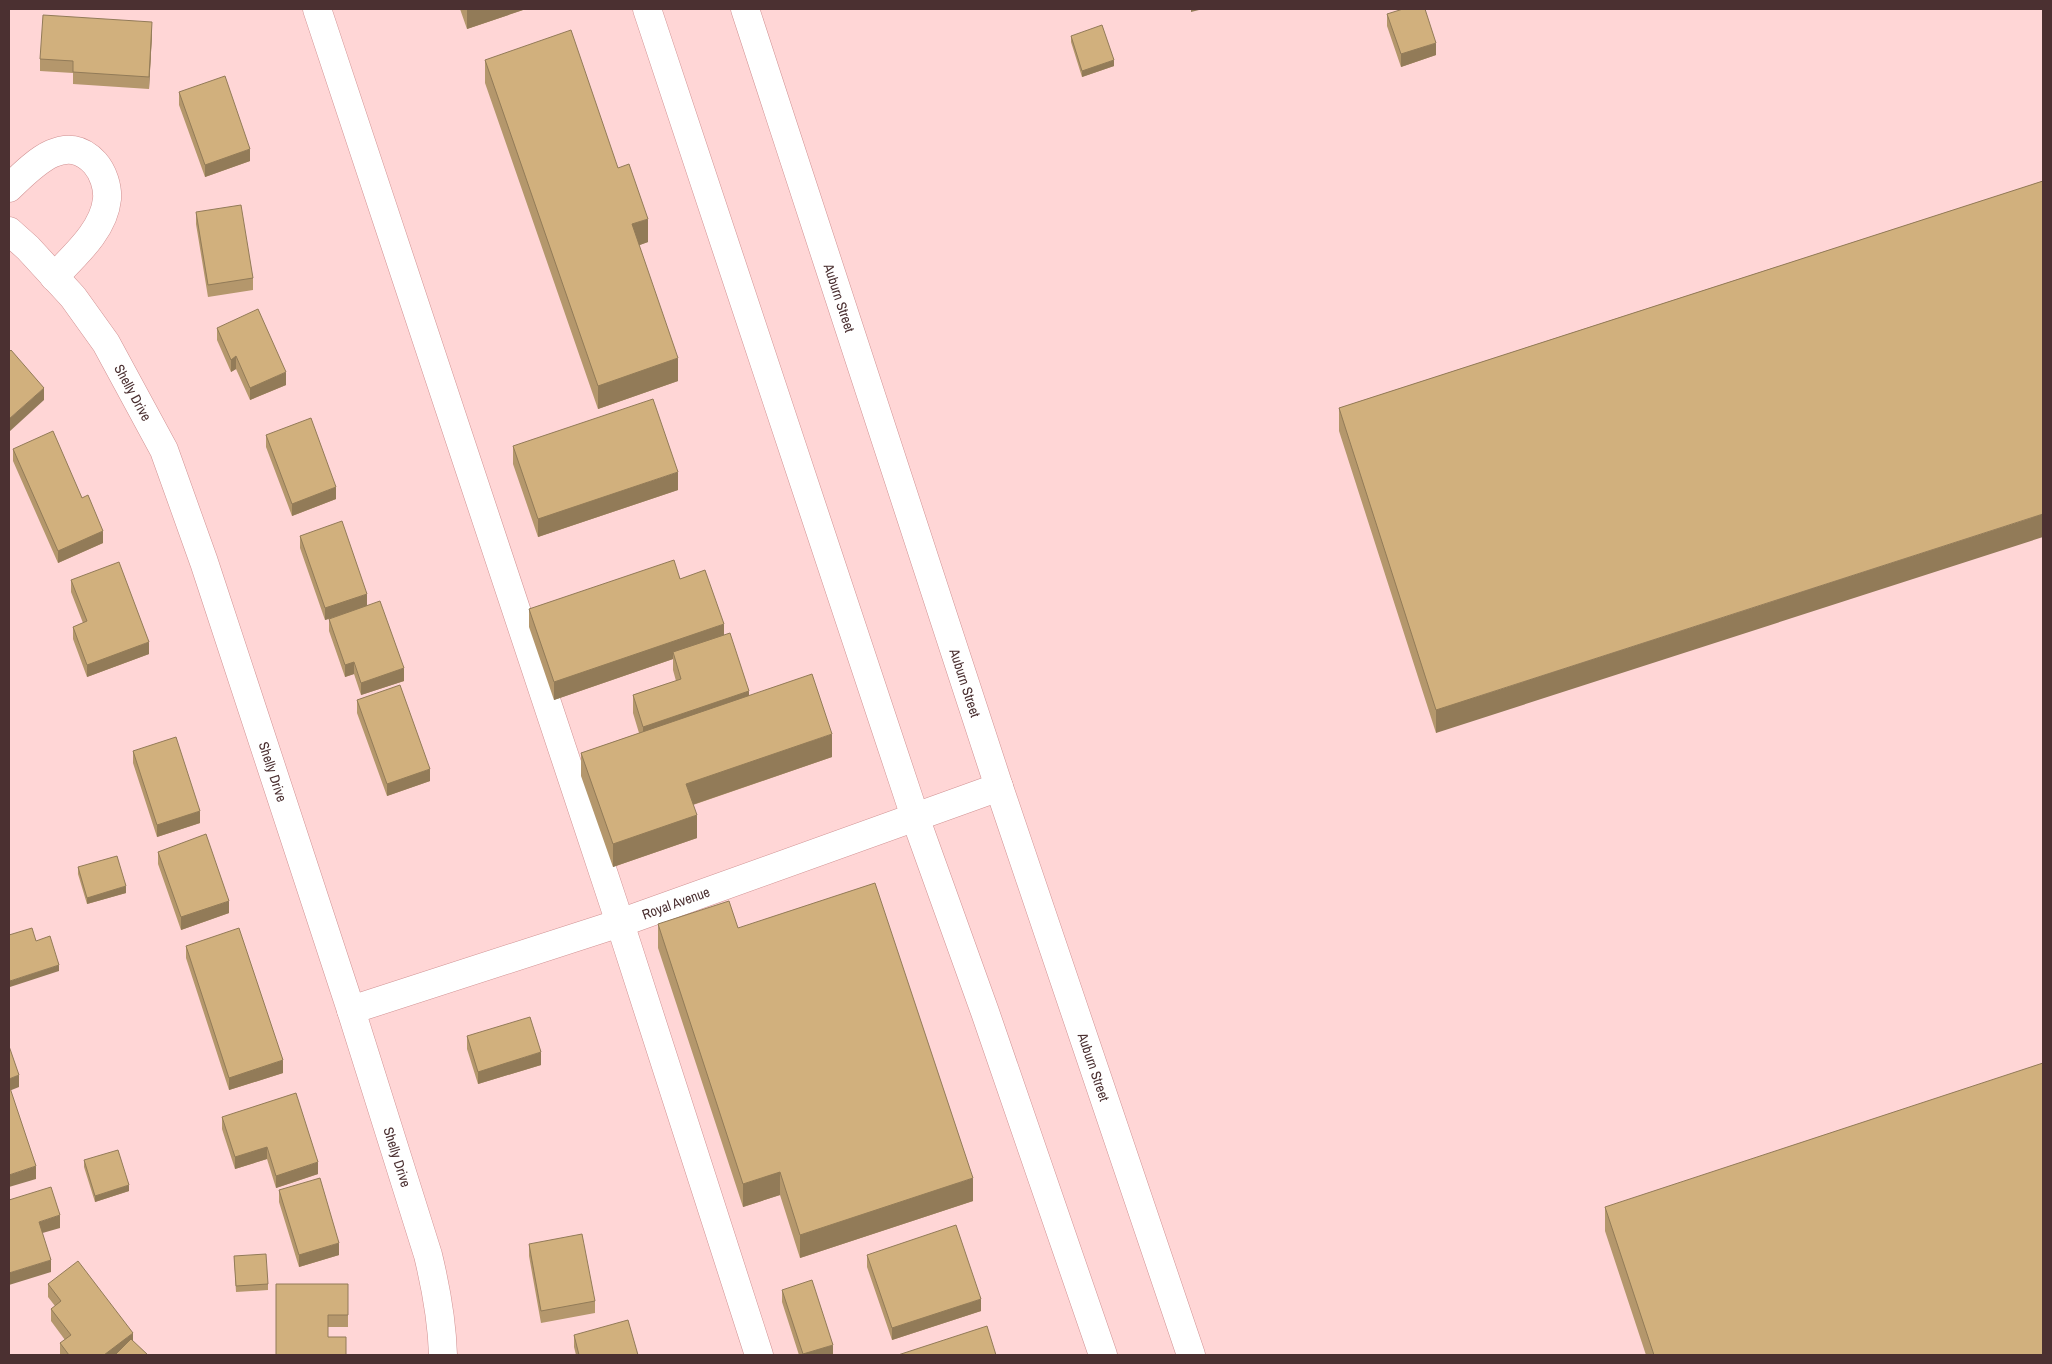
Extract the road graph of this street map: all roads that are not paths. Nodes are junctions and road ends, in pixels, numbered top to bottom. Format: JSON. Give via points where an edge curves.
{"nodes":[{"id":1,"x":317,"y":9,"type":"edge"},
{"id":2,"x":647,"y":9,"type":"edge"},
{"id":3,"x":745,"y":9,"type":"edge"},
{"id":4,"x":9,"y":188,"type":"edge"},
{"id":5,"x":9,"y":231,"type":"edge"},
{"id":6,"x":54,"y":277,"type":"junction"},
{"id":7,"x":999,"y":787,"type":"junction"},
{"id":8,"x":915,"y":817,"type":"junction"},
{"id":9,"x":620,"y":923,"type":"junction"},
{"id":10,"x":351,"y":1010,"type":"junction"},
{"id":11,"x":444,"y":1355,"type":"edge"},
{"id":12,"x":759,"y":1355,"type":"edge"},
{"id":13,"x":1103,"y":1355,"type":"edge"},
{"id":14,"x":1191,"y":1355,"type":"edge"}],
"edges":[{"from":1,"to":9,"type":"street"},
{"from":2,"to":8,"type":"street"},
{"from":3,"to":7,"type":"street","name":"Auburn Street"},
{"from":4,"to":6,"type":"street","via":[[40,160],[68,149],[89,157],[105,181],[107,199],[100,220],[85,244]]},
{"from":5,"to":6,"type":"street","name":"Shelly Drive"},
{"from":6,"to":10,"type":"street","name":"Shelly Drive","via":[[73,297],[106,343],[164,450]]},
{"from":7,"to":8,"type":"street","name":"Royal Avenue"},
{"from":7,"to":14,"type":"street","name":"Auburn Street"},
{"from":8,"to":9,"type":"street","name":"Royal Avenue"},
{"from":8,"to":13,"type":"street"},
{"from":9,"to":10,"type":"street","name":"Royal Avenue"},
{"from":9,"to":12,"type":"street"},
{"from":10,"to":11,"type":"street","name":"Shelly Drive","via":[[428,1255],[439,1305]]}]}
